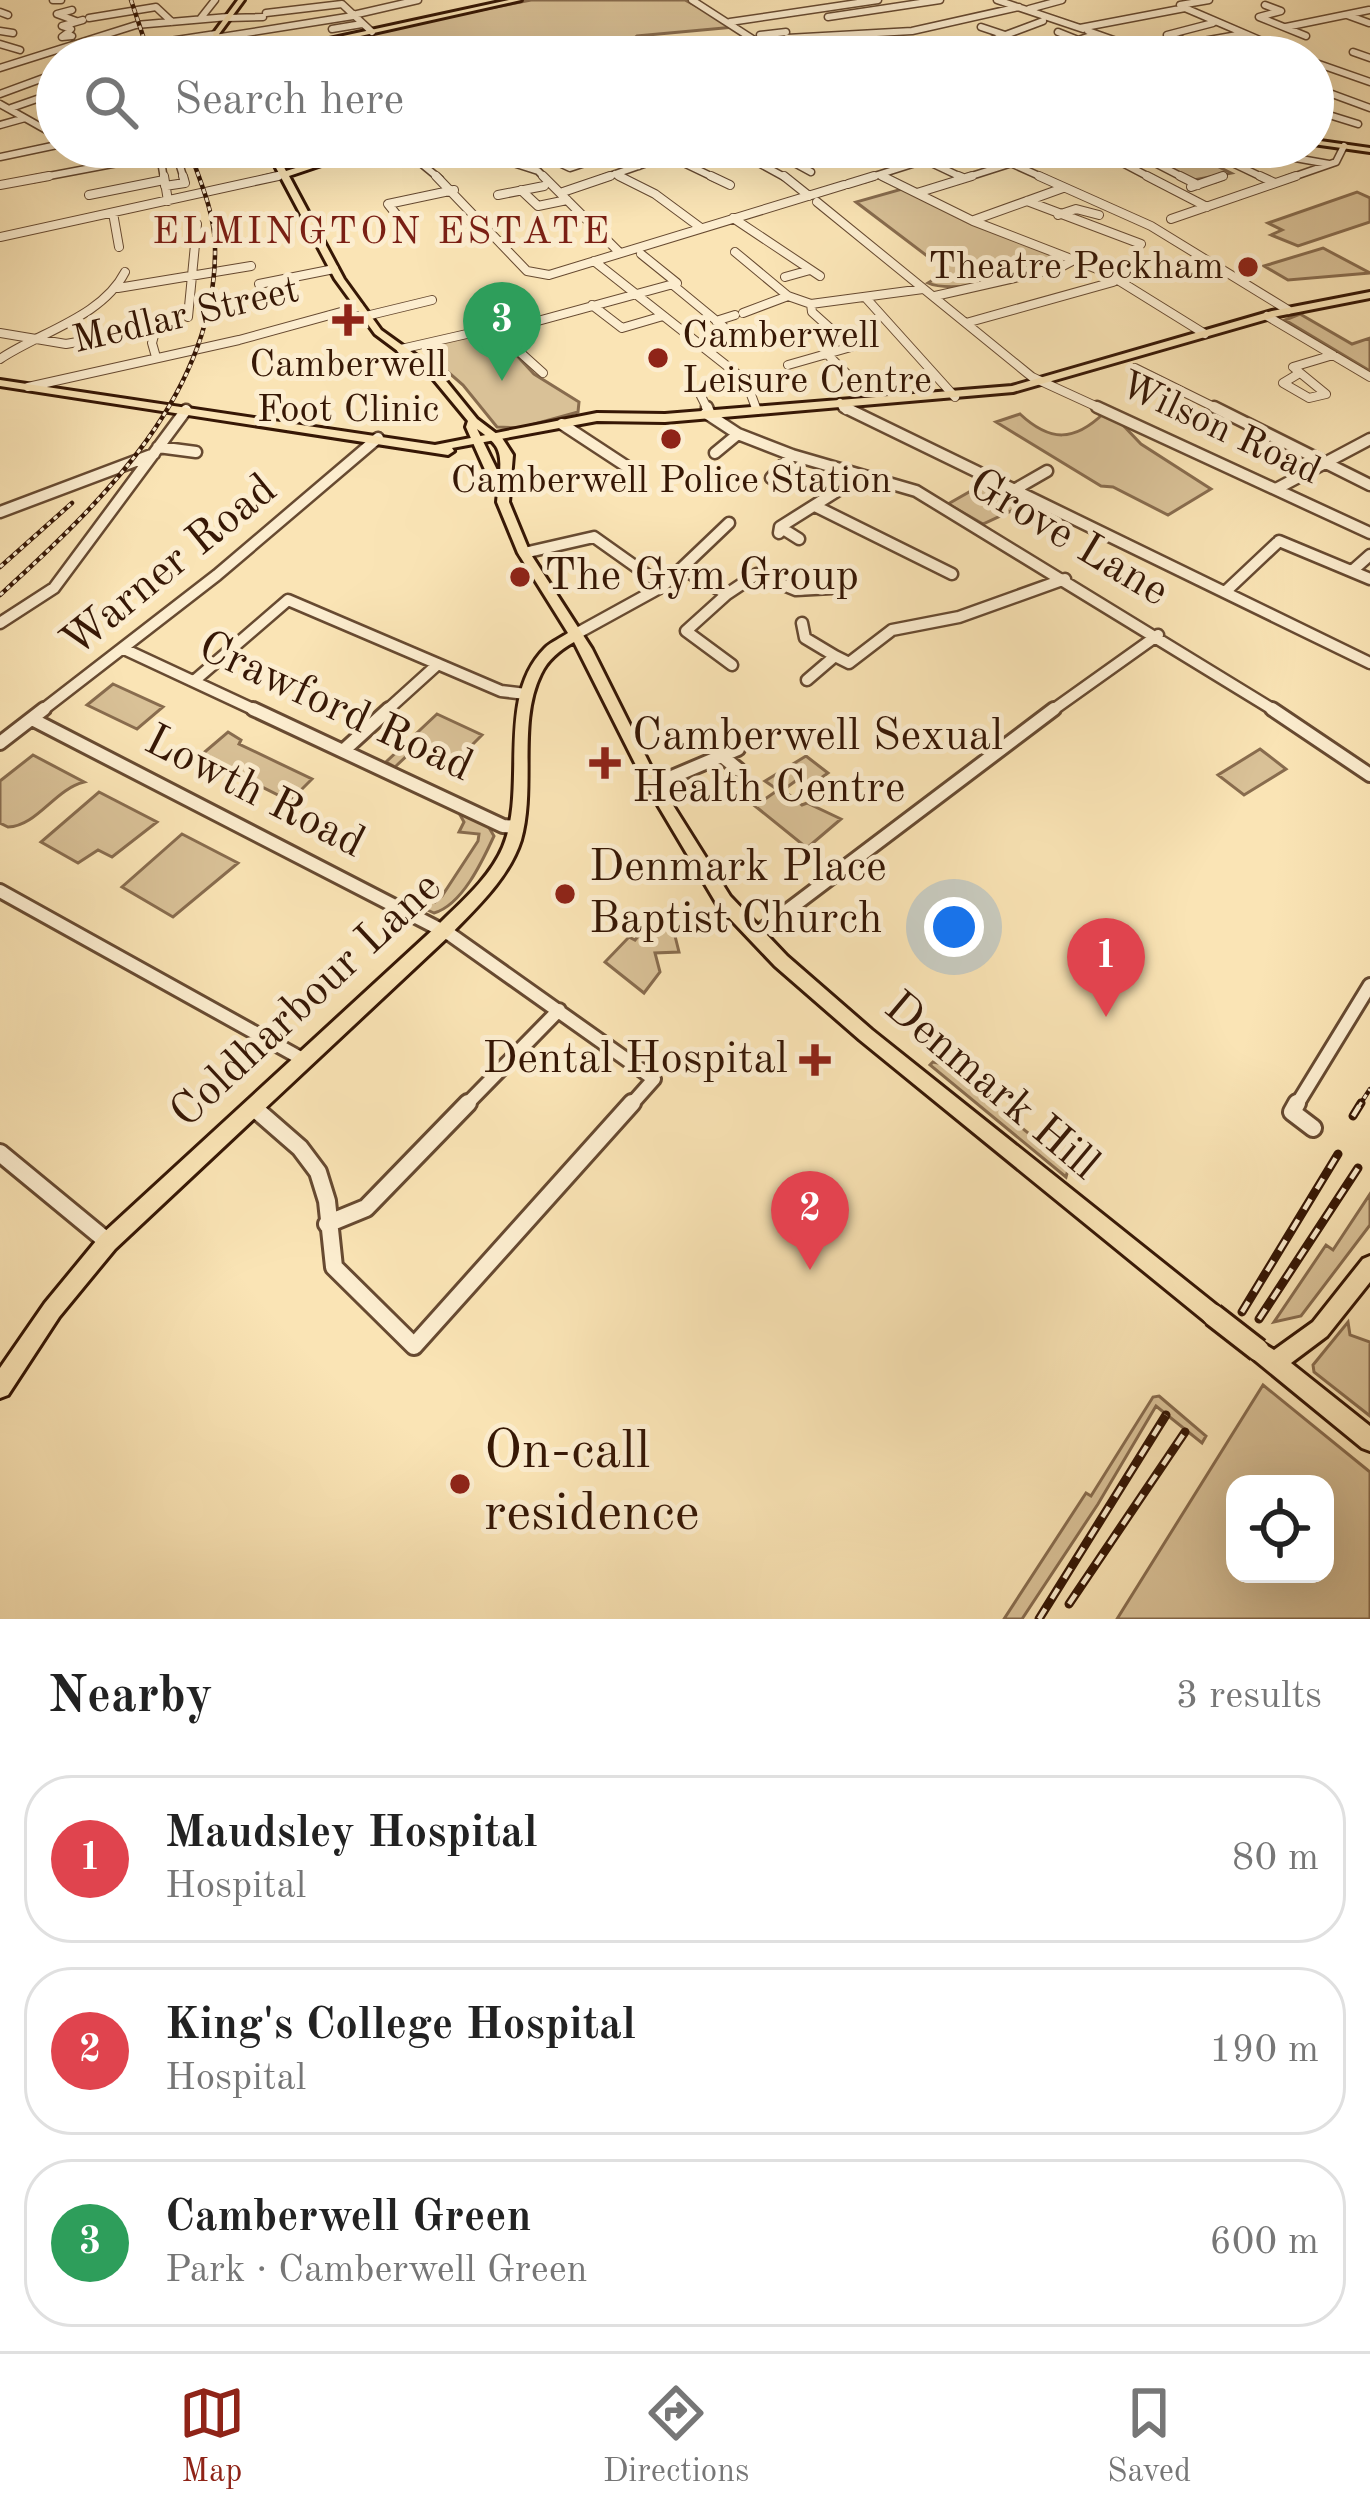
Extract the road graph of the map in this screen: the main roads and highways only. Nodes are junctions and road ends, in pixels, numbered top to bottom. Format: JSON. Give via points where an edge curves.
{"nodes":[{"id":1,"x":241,"y":0,"type":"edge"},
{"id":2,"x":518,"y":0,"type":"edge"},
{"id":3,"x":215,"y":36,"type":"edge"},
{"id":4,"x":351,"y":36,"type":"edge"},
{"id":5,"x":1334,"y":139,"type":"edge"},
{"id":6,"x":1369,"y":148,"type":"edge"},
{"id":7,"x":282,"y":168,"type":"edge"},
{"id":8,"x":305,"y":168,"type":"edge"},
{"id":9,"x":286,"y":174,"type":"junction"},
{"id":10,"x":1370,"y":295,"type":"edge"},
{"id":11,"x":0,"y":383,"type":"edge"},
{"id":12,"x":473,"y":421,"type":"junction"},
{"id":13,"x":500,"y":442,"type":"junction"},
{"id":14,"x":481,"y":446,"type":"junction"},
{"id":15,"x":502,"y":478,"type":"junction"},
{"id":16,"x":574,"y":635,"type":"junction"},
{"id":17,"x":1370,"y":1266,"type":"edge"},
{"id":18,"x":1266,"y":1357,"type":"junction"},
{"id":19,"x":0,"y":1387,"type":"edge"},
{"id":20,"x":1370,"y":1439,"type":"edge"}],
"edges":[{"from":1,"to":3,"type":"main road"},
{"from":2,"to":4,"type":"main road"},
{"from":5,"to":6,"type":"main road"},
{"from":7,"to":9,"type":"main road"},
{"from":8,"to":9,"type":"main road"},
{"from":9,"to":12,"type":"main road","via":[[334,269],[382,337],[444,383]]},
{"from":10,"to":13,"type":"highway","via":[[1288,310],[1043,383],[955,397],[597,417]]},
{"from":11,"to":14,"type":"highway","via":[[454,451]]},
{"from":12,"to":13,"type":"main road"},
{"from":12,"to":14,"type":"main road","name":"Denmark Hill"},
{"from":13,"to":14,"type":"highway"},
{"from":13,"to":15,"type":"main road","name":"Denmark Hill","via":[[509,470]]},
{"from":14,"to":15,"type":"main road","name":"Denmark Hill"},
{"from":15,"to":16,"type":"main road","name":"Denmark Hill","via":[[524,553]]},
{"from":16,"to":18,"type":"main road","name":"Denmark Hill","bridge":true,"via":[[653,785],[724,901],[755,934],[873,1041]]},
{"from":16,"to":19,"type":"main road","name":"Coldharbour Lane","via":[[540,659],[526,694],[524,794],[492,879],[109,1242]]},
{"from":17,"to":18,"type":"main road","via":[[1320,1329]]},
{"from":18,"to":20,"type":"main road","name":"Denmark Hill"}]}
